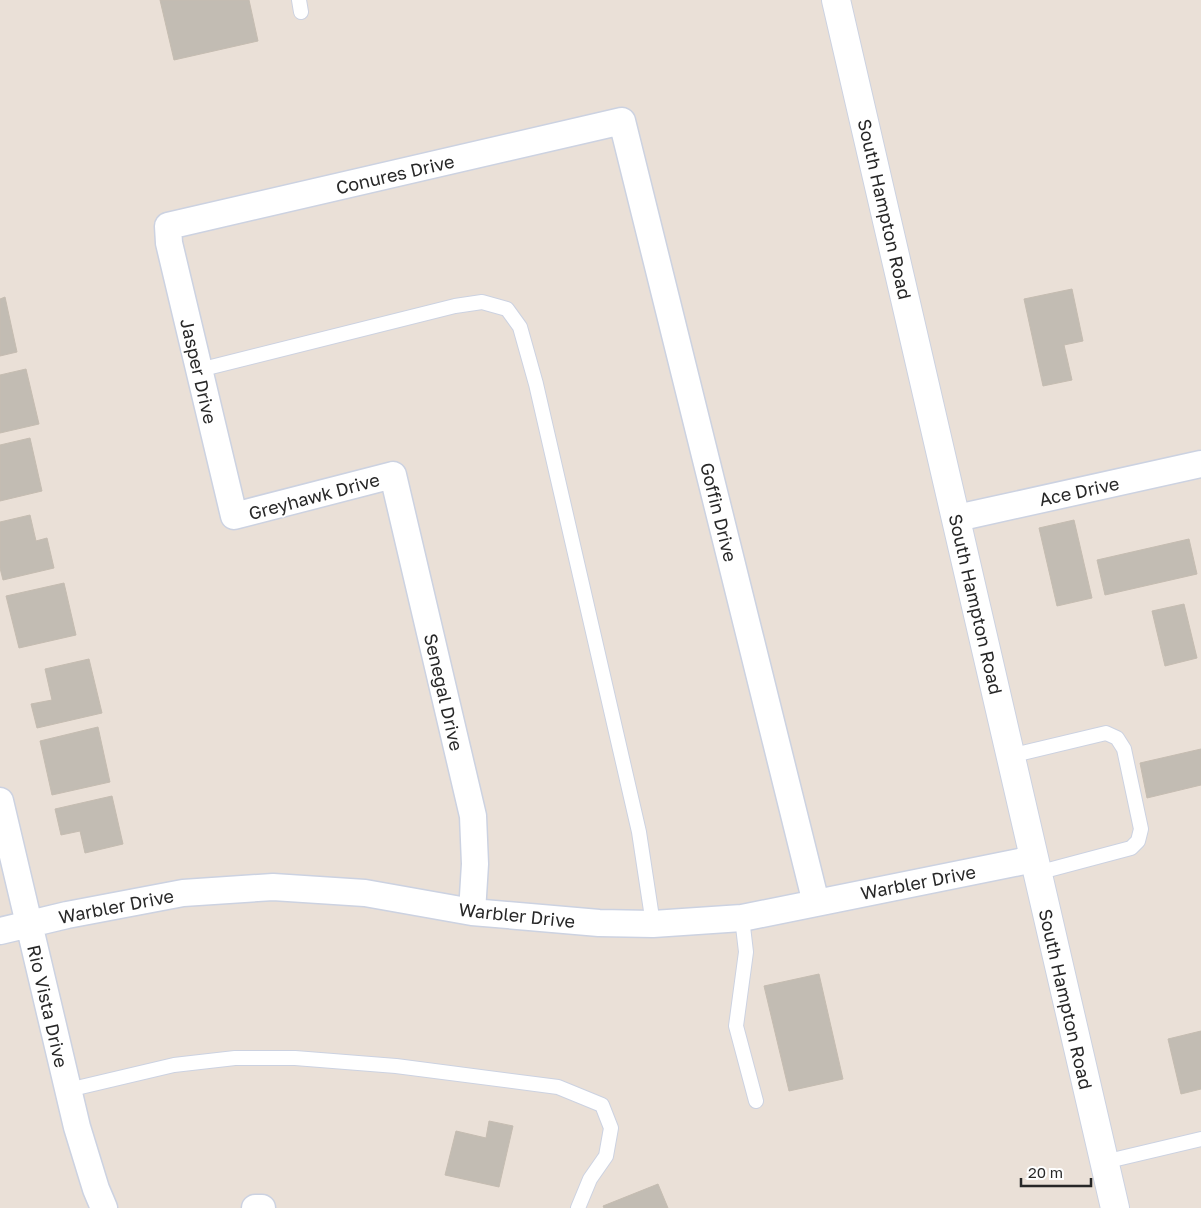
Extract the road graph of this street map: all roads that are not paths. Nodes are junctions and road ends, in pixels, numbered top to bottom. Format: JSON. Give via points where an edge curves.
{"nodes":[{"id":1,"x":836,"y":0,"type":"edge"},
{"id":2,"x":622,"y":121,"type":"joint"},
{"id":3,"x":168,"y":226,"type":"joint"},
{"id":4,"x":199,"y":370,"type":"junction"},
{"id":5,"x":1201,"y":464,"type":"edge"},
{"id":6,"x":393,"y":475,"type":"joint"},
{"id":7,"x":234,"y":516,"type":"joint"},
{"id":8,"x":956,"y":518,"type":"junction"},
{"id":9,"x":1010,"y":756,"type":"junction"},
{"id":10,"x":0,"y":801,"type":"edge"},
{"id":11,"x":1036,"y":866,"type":"junction"},
{"id":12,"x":816,"y":903,"type":"junction"},
{"id":13,"x":472,"y":912,"type":"junction"},
{"id":14,"x":742,"y":918,"type":"junction"},
{"id":15,"x":29,"y":924,"type":"junction"},
{"id":16,"x":653,"y":924,"type":"junction"},
{"id":17,"x":0,"y":931,"type":"edge"},
{"id":18,"x":68,"y":1090,"type":"junction"},
{"id":19,"x":756,"y":1101,"type":"dead end"},
{"id":20,"x":1201,"y":1139,"type":"edge"},
{"id":21,"x":1104,"y":1162,"type":"junction"},
{"id":22,"x":104,"y":1208,"type":"edge"},
{"id":23,"x":255,"y":1208,"type":"edge"},
{"id":24,"x":262,"y":1208,"type":"edge"},
{"id":25,"x":578,"y":1208,"type":"edge"},
{"id":26,"x":1115,"y":1208,"type":"edge"}],
"edges":[{"from":1,"to":8,"type":"main road","name":"South Hampton Road"},
{"from":2,"to":3,"type":"street","name":"Conures Drive"},
{"from":2,"to":12,"type":"street","name":"Goffin Drive"},
{"from":3,"to":4,"type":"street","name":"Jasper Drive","via":[[169,243]]},
{"from":4,"to":7,"type":"street","name":"Jasper Drive"},
{"from":4,"to":16,"type":"lane","via":[[455,306],[482,302],[507,309],[520,327],[536,384],[639,832]]},
{"from":5,"to":8,"type":"street","name":"Ace Drive"},
{"from":6,"to":7,"type":"street","name":"Greyhawk Drive"},
{"from":6,"to":13,"type":"street","name":"Senegal Drive","via":[[473,816]]},
{"from":8,"to":9,"type":"main road","name":"South Hampton Road"},
{"from":9,"to":11,"type":"main road","name":"South Hampton Road"},
{"from":9,"to":11,"type":"lane","via":[[1106,733],[1117,738],[1124,749],[1141,829],[1138,841],[1131,848]]},
{"from":10,"to":15,"type":"street","name":"Rio Vista Drive"},
{"from":11,"to":12,"type":"street","name":"Warbler Drive"},
{"from":11,"to":21,"type":"main road","name":"South Hampton Road"},
{"from":12,"to":14,"type":"street","name":"Warbler Drive"},
{"from":13,"to":15,"type":"street","name":"Warbler Drive","via":[[365,893],[273,887],[183,893]]},
{"from":13,"to":16,"type":"street","name":"Warbler Drive","via":[[599,923]]},
{"from":14,"to":16,"type":"street","name":"Warbler Drive"},
{"from":14,"to":19,"type":"lane","via":[[746,952],[736,1026]]},
{"from":15,"to":17,"type":"street","name":"Warbler Drive"},
{"from":15,"to":18,"type":"street","name":"Rio Vista Drive"},
{"from":18,"to":22,"type":"street","name":"Rio Vista Drive","via":[[90,1172]]},
{"from":18,"to":25,"type":"lane","via":[[174,1065],[243,1058],[295,1058],[396,1066],[558,1087],[602,1105],[610,1128],[606,1156],[590,1179]]},
{"from":20,"to":21,"type":"lane"},
{"from":21,"to":26,"type":"main road","name":"South Hampton Road"},
{"from":23,"to":24,"type":"street"}]}
